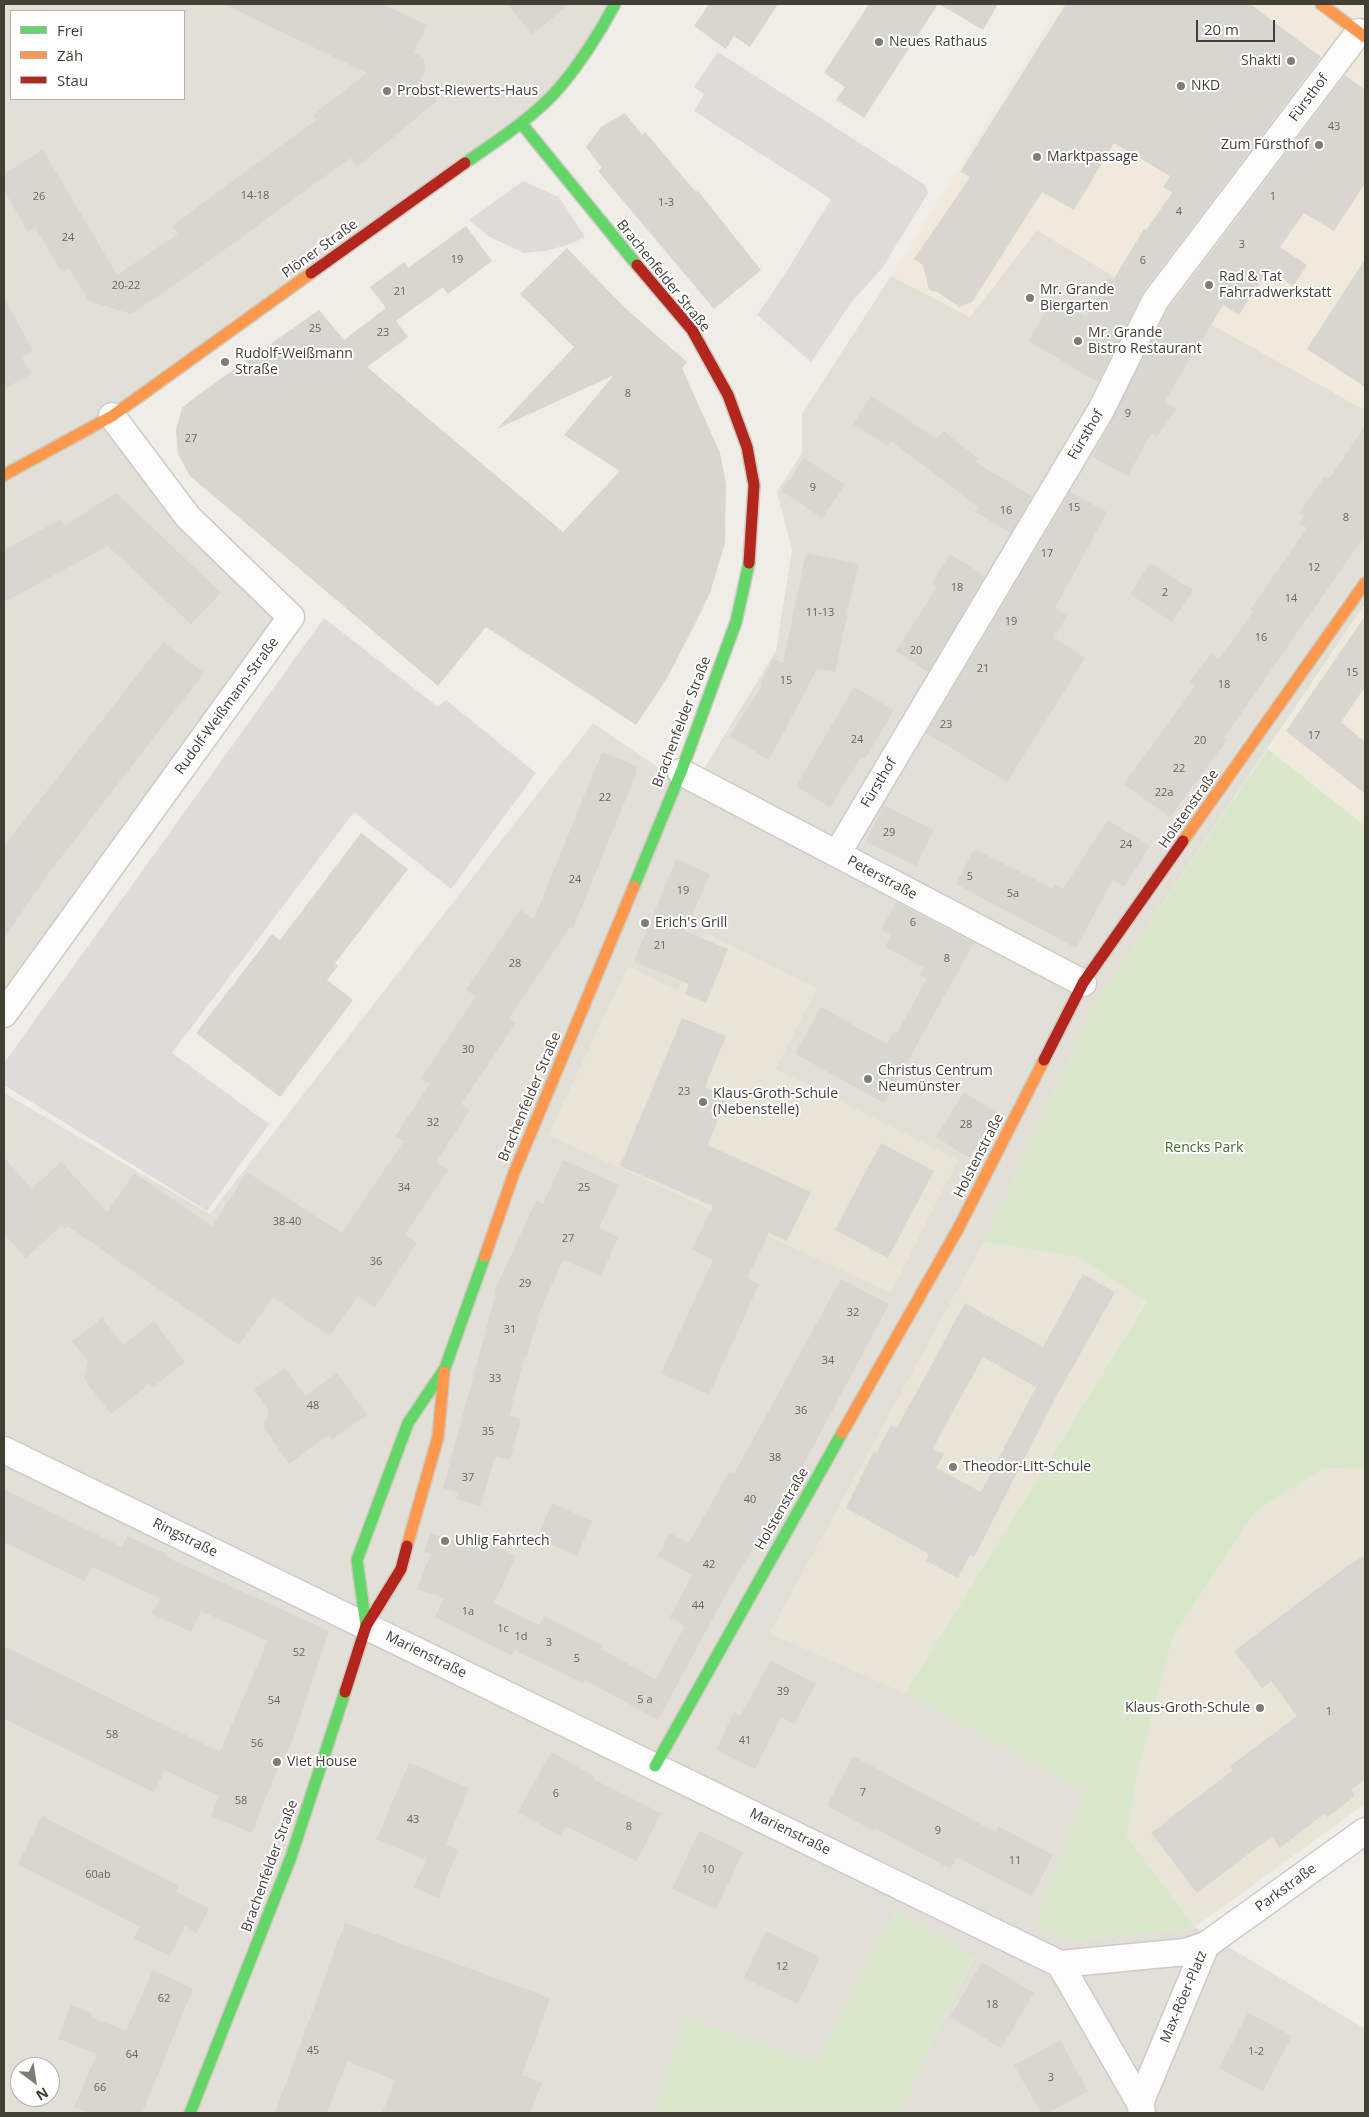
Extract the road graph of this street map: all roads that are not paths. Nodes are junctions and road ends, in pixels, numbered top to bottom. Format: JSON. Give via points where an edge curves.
{"nodes":[{"id":1,"x":615,"y":4,"type":"edge"},
{"id":2,"x":1321,"y":4,"type":"edge"},
{"id":3,"x":1362,"y":34,"type":"edge"},
{"id":4,"x":521,"y":123,"type":"junction"},
{"id":5,"x":112,"y":416,"type":"junction"},
{"id":6,"x":4,"y":475,"type":"edge"},
{"id":7,"x":1365,"y":583,"type":"edge"},
{"id":8,"x":681,"y":772,"type":"junction"},
{"id":9,"x":836,"y":854,"type":"junction"},
{"id":10,"x":1083,"y":983,"type":"junction"},
{"id":11,"x":4,"y":1014,"type":"edge"},
{"id":12,"x":445,"y":1368,"type":"junction"},
{"id":13,"x":4,"y":1450,"type":"edge"},
{"id":14,"x":366,"y":1626,"type":"junction"},
{"id":15,"x":655,"y":1766,"type":"junction"},
{"id":16,"x":1365,"y":1831,"type":"edge"},
{"id":17,"x":1206,"y":1945,"type":"junction"},
{"id":18,"x":1060,"y":1964,"type":"junction"},
{"id":19,"x":1141,"y":2108,"type":"edge"},
{"id":20,"x":190,"y":2113,"type":"edge"}],
"edges":[{"from":1,"to":4,"type":"street","name":"Plöner Straße","via":[[560,87]]},
{"from":2,"to":3,"type":"street"},
{"from":3,"to":9,"type":"street","name":"Fürsthof","via":[[1155,301],[1101,410]]},
{"from":4,"to":5,"type":"street","name":"Plöner Straße"},
{"from":4,"to":8,"type":"street","name":"Brachenfelder Straße","via":[[692,330],[728,396],[747,448],[754,486],[747,577],[736,622]]},
{"from":5,"to":6,"type":"street","name":"Plöner Straße"},
{"from":5,"to":11,"type":"street","name":"Rudolf-Weißmann-Straße","via":[[188,517],[291,617]]},
{"from":7,"to":10,"type":"street","name":"Holstenstraße"},
{"from":8,"to":9,"type":"street","name":"Peterstraße"},
{"from":8,"to":12,"type":"street","name":"Brachenfelder Straße","via":[[514,1173]]},
{"from":9,"to":10,"type":"street","name":"Peterstraße"},
{"from":10,"to":15,"type":"street","name":"Holstenstraße","via":[[958,1229]]},
{"from":12,"to":14,"type":"street","name":"Brachenfelder Straße","via":[[438,1437],[401,1569]]},
{"from":12,"to":14,"type":"street","name":"Brachenfelder Straße","via":[[408,1423],[357,1560]]},
{"from":13,"to":14,"type":"street","name":"Ringstraße"},
{"from":14,"to":15,"type":"street","name":"Marienstraße"},
{"from":14,"to":20,"type":"street","name":"Brachenfelder Straße","via":[[291,1857]]},
{"from":15,"to":18,"type":"street","name":"Marienstraße"},
{"from":16,"to":17,"type":"street","name":"Parkstraße"},
{"from":17,"to":18,"type":"street","name":"Max-Röer-Platz","via":[[1184,1952]]},
{"from":17,"to":19,"type":"street","name":"Max-Röer-Platz"},
{"from":18,"to":19,"type":"street"}]}
